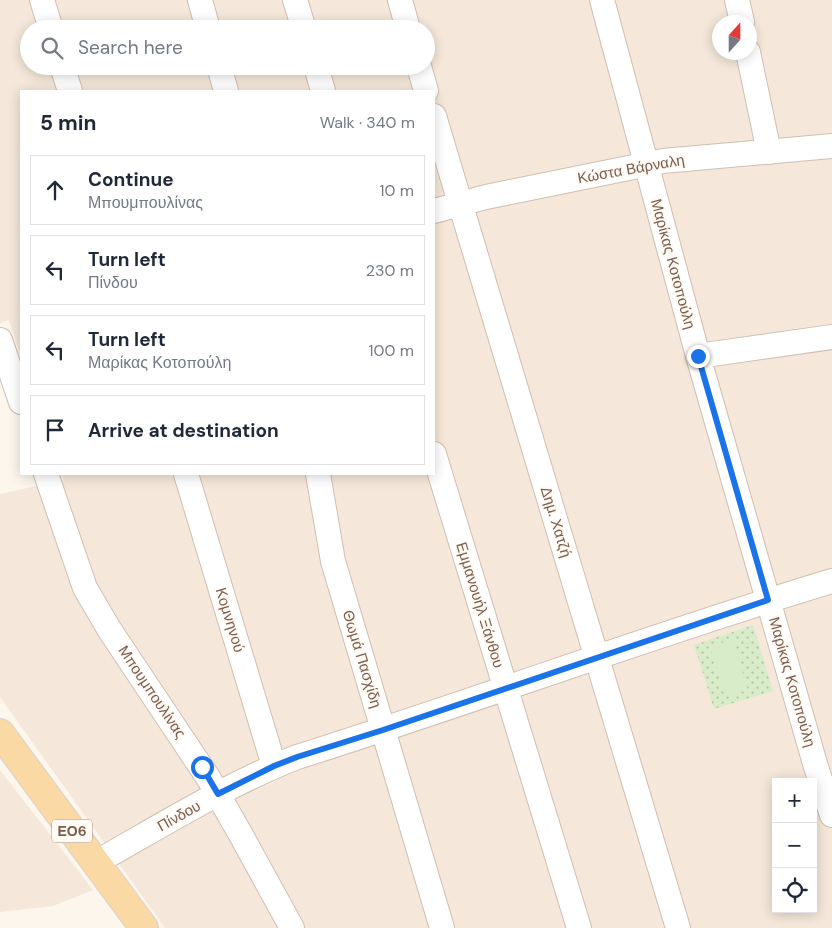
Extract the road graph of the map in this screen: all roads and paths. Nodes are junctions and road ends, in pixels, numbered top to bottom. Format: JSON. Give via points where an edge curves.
{"nodes":[{"id":1,"x":42,"y":0,"type":"edge"},
{"id":2,"x":200,"y":0,"type":"edge"},
{"id":3,"x":295,"y":0,"type":"edge"},
{"id":4,"x":400,"y":0,"type":"edge"},
{"id":5,"x":602,"y":0,"type":"edge"},
{"id":6,"x":737,"y":0,"type":"edge"},
{"id":7,"x":740,"y":15,"type":"edge"},
{"id":8,"x":48,"y":20,"type":"edge"},
{"id":9,"x":206,"y":20,"type":"edge"},
{"id":10,"x":301,"y":20,"type":"edge"},
{"id":11,"x":406,"y":20,"type":"edge"},
{"id":12,"x":750,"y":60,"type":"edge"},
{"id":13,"x":65,"y":75,"type":"edge"},
{"id":14,"x":222,"y":75,"type":"edge"},
{"id":15,"x":319,"y":75,"type":"edge"},
{"id":16,"x":422,"y":75,"type":"edge"},
{"id":17,"x":70,"y":90,"type":"edge"},
{"id":18,"x":226,"y":90,"type":"edge"},
{"id":19,"x":323,"y":90,"type":"edge"},
{"id":20,"x":426,"y":90,"type":"edge"},
{"id":21,"x":435,"y":119,"type":"edge"},
{"id":22,"x":832,"y":146,"type":"edge"},
{"id":23,"x":768,"y":152,"type":"junction"},
{"id":24,"x":646,"y":164,"type":"junction"},
{"id":25,"x":459,"y":203,"type":"junction"},
{"id":26,"x":435,"y":211,"type":"edge"},
{"id":27,"x":832,"y":337,"type":"edge"},
{"id":28,"x":6,"y":342,"type":"edge"},
{"id":29,"x":698,"y":356,"type":"junction"},
{"id":30,"x":20,"y":398,"type":"edge"},
{"id":31,"x":435,"y":457,"type":"edge"},
{"id":32,"x":46,"y":475,"type":"edge"},
{"id":33,"x":186,"y":475,"type":"edge"},
{"id":34,"x":318,"y":475,"type":"edge"},
{"id":35,"x":832,"y":581,"type":"edge"},
{"id":36,"x":768,"y":600,"type":"junction"},
{"id":37,"x":596,"y":658,"type":"junction"},
{"id":38,"x":506,"y":689,"type":"junction"},
{"id":39,"x":383,"y":730,"type":"junction"},
{"id":40,"x":0,"y":733,"type":"edge"},
{"id":41,"x":274,"y":766,"type":"junction"},
{"id":42,"x":218,"y":794,"type":"junction"},
{"id":43,"x":832,"y":815,"type":"edge"},
{"id":44,"x":95,"y":863,"type":"junction"},
{"id":45,"x":144,"y":928,"type":"edge"},
{"id":46,"x":292,"y":928,"type":"edge"},
{"id":47,"x":442,"y":928,"type":"edge"},
{"id":48,"x":579,"y":928,"type":"edge"},
{"id":49,"x":678,"y":928,"type":"edge"}],
"edges":[{"from":1,"to":8,"type":"street"},
{"from":2,"to":9,"type":"street"},
{"from":3,"to":10,"type":"street"},
{"from":4,"to":11,"type":"street"},
{"from":5,"to":24,"type":"street","name":"Μαρίκας Κοτοπούλη"},
{"from":6,"to":7,"type":"street"},
{"from":12,"to":23,"type":"street"},
{"from":13,"to":17,"type":"street"},
{"from":14,"to":18,"type":"street"},
{"from":15,"to":19,"type":"street"},
{"from":16,"to":20,"type":"street"},
{"from":21,"to":25,"type":"street","name":"Δημ. Χατζή"},
{"from":22,"to":23,"type":"street","name":"Κώστα Βάρναλη"},
{"from":23,"to":24,"type":"street","name":"Κώστα Βάρναλη"},
{"from":24,"to":25,"type":"street","name":"Κώστα Βάρναλη"},
{"from":24,"to":29,"type":"street","name":"Μαρίκας Κοτοπούλη"},
{"from":25,"to":26,"type":"street","name":"Κώστα Βάρναλη"},
{"from":25,"to":37,"type":"street","name":"Δημ. Χατζή"},
{"from":27,"to":29,"type":"street"},
{"from":28,"to":30,"type":"street"},
{"from":29,"to":36,"type":"street","name":"Μαρίκας Κοτοπούλη"},
{"from":31,"to":38,"type":"street","name":"Εμμανουήλ Ξάνθου"},
{"from":32,"to":42,"type":"street","name":"Μπουμπουλίνας","via":[[85,588]]},
{"from":33,"to":41,"type":"street","name":"Κομνηνού"},
{"from":34,"to":39,"type":"street","name":"Θωμά Πασχίδη","via":[[333,561]]},
{"from":35,"to":36,"type":"street","name":"Πίνδου"},
{"from":36,"to":37,"type":"street","name":"Πίνδου"},
{"from":36,"to":43,"type":"street","name":"Μαρίκας Κοτοπούλη"},
{"from":37,"to":38,"type":"street","name":"Πίνδου"},
{"from":37,"to":49,"type":"street","name":"Δημ. Χατζή"},
{"from":38,"to":39,"type":"street","name":"Πίνδου"},
{"from":38,"to":48,"type":"street","name":"Εμμανουήλ Ξάνθου"},
{"from":39,"to":41,"type":"street","name":"Πίνδου"},
{"from":39,"to":47,"type":"street","name":"Θωμά Πασχίδη"},
{"from":40,"to":44,"type":"main road","number":"ΕΟ6"},
{"from":41,"to":42,"type":"street","name":"Πίνδου"},
{"from":42,"to":44,"type":"street","name":"Πίνδου"},
{"from":42,"to":46,"type":"street","name":"Μπουμπουλίνας"},
{"from":44,"to":45,"type":"main road","number":"ΕΟ6"}]}
